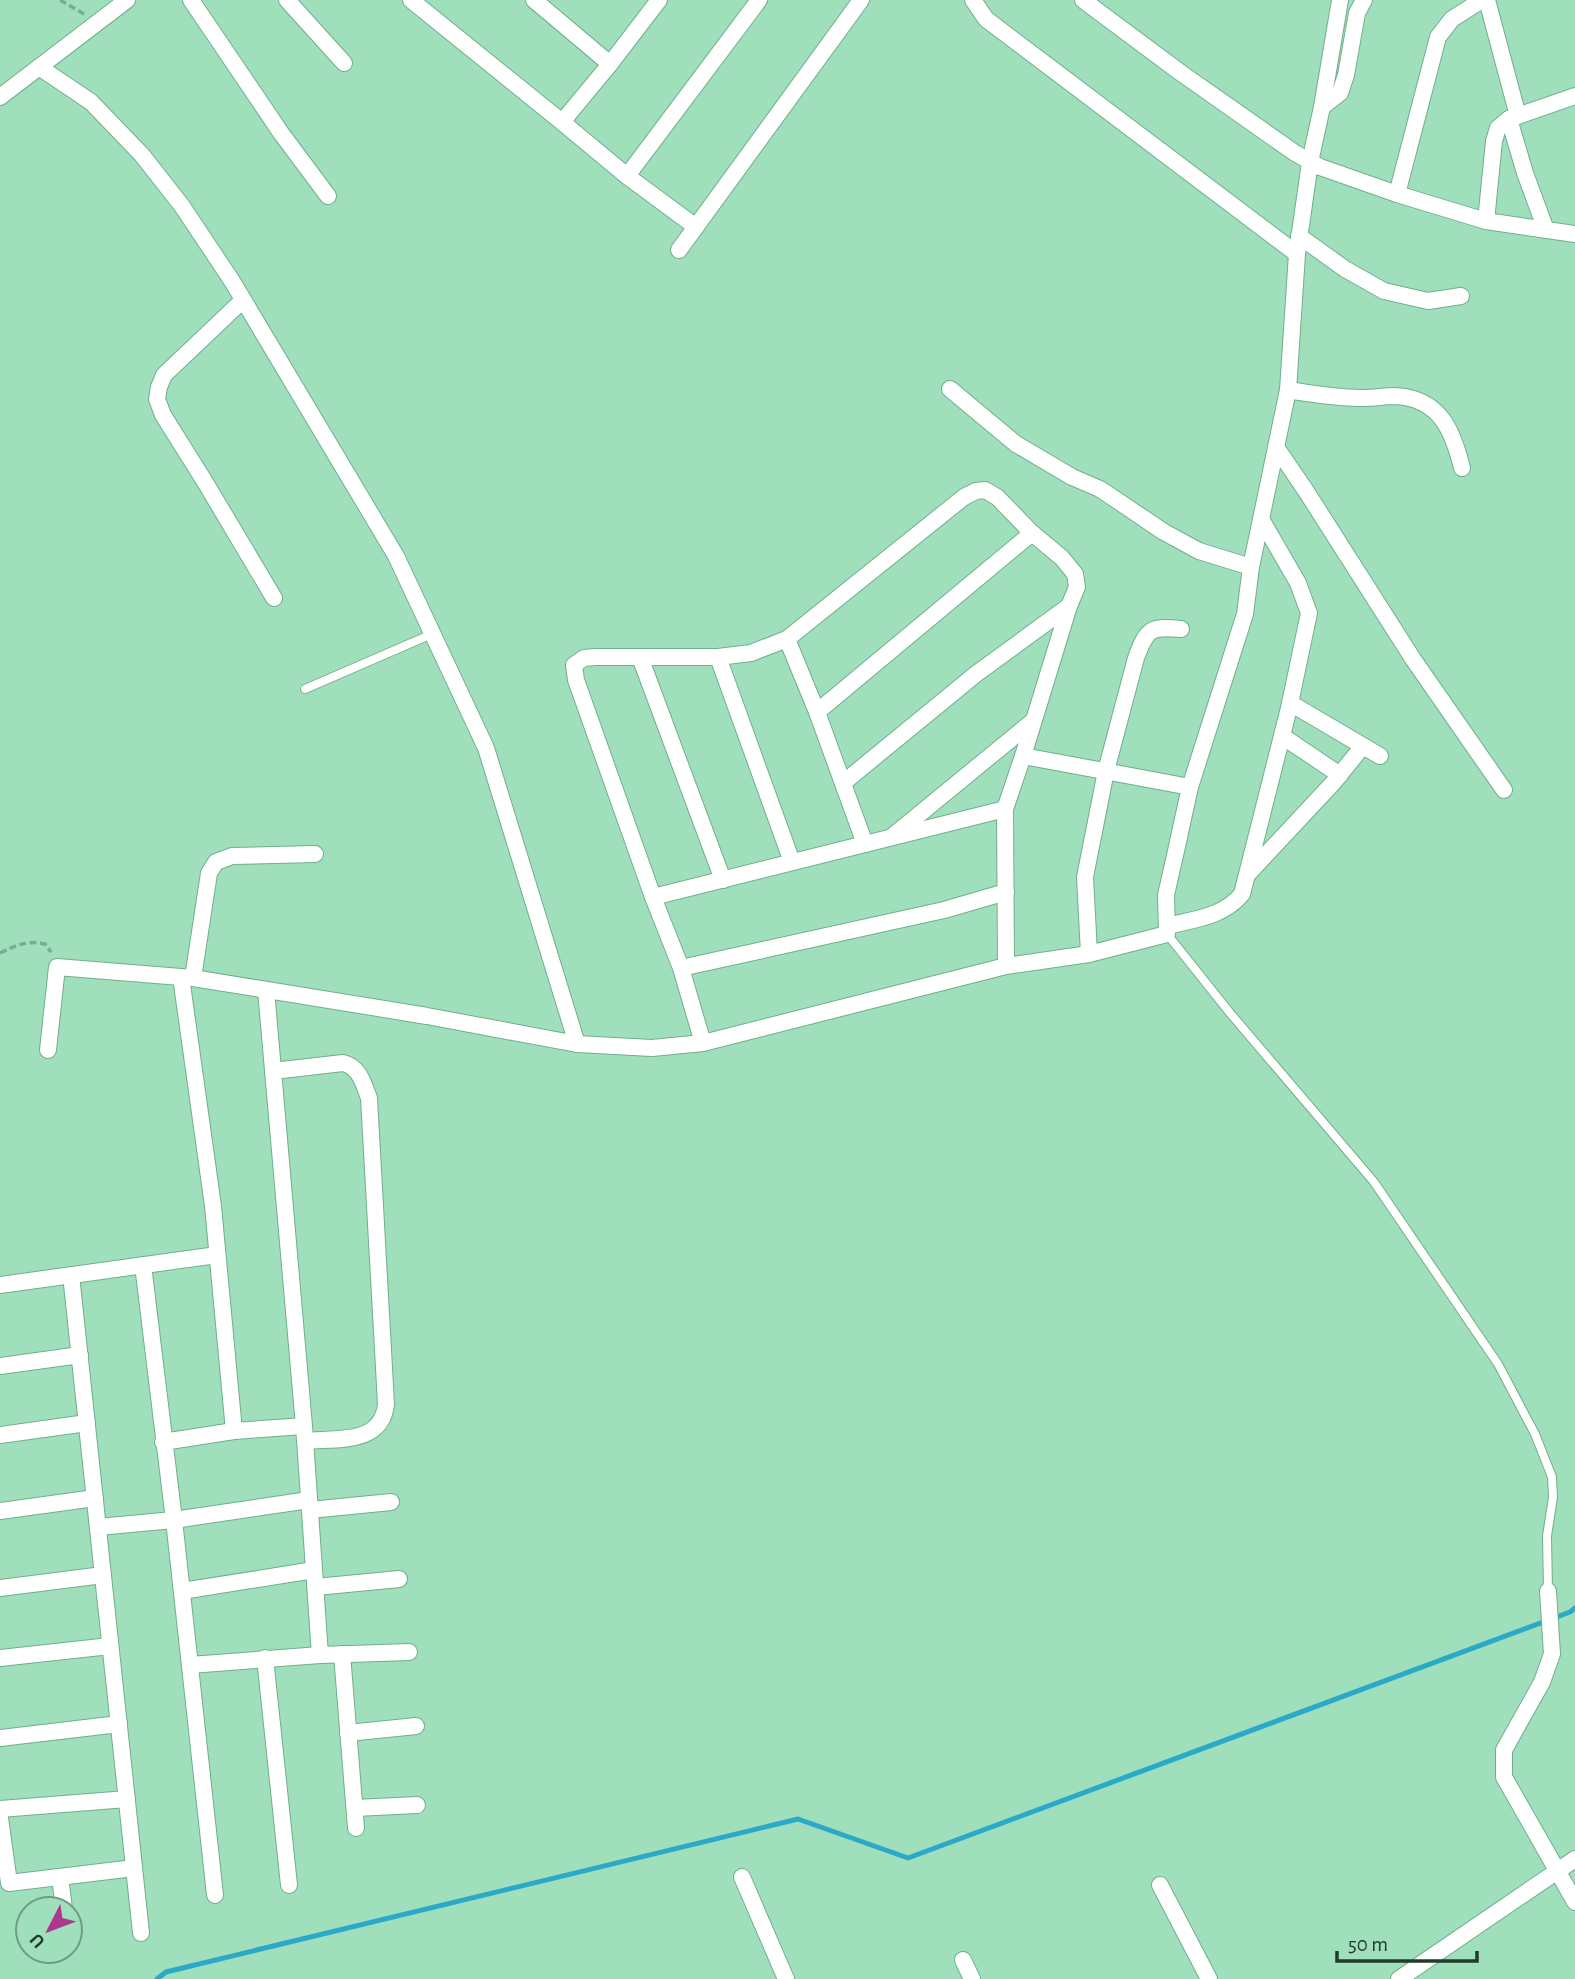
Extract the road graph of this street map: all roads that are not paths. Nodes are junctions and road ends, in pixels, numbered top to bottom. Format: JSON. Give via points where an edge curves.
{"nodes":[{"id":1,"x":127,"y":0,"type":"edge"},
{"id":2,"x":191,"y":0,"type":"edge"},
{"id":3,"x":287,"y":0,"type":"edge"},
{"id":4,"x":411,"y":0,"type":"edge"},
{"id":5,"x":534,"y":0,"type":"edge"},
{"id":6,"x":659,"y":0,"type":"edge"},
{"id":7,"x":759,"y":0,"type":"edge"},
{"id":8,"x":861,"y":0,"type":"edge"},
{"id":9,"x":973,"y":0,"type":"edge"},
{"id":10,"x":1083,"y":0,"type":"edge"},
{"id":11,"x":1340,"y":0,"type":"edge"},
{"id":12,"x":1364,"y":0,"type":"edge"},
{"id":13,"x":1485,"y":0,"type":"edge"},
{"id":14,"x":344,"y":64,"type":"dead end"},
{"id":15,"x":610,"y":64,"type":"junction"},
{"id":16,"x":39,"y":67,"type":"junction"},
{"id":17,"x":1575,"y":96,"type":"edge"},
{"id":18,"x":0,"y":97,"type":"edge"},
{"id":19,"x":1322,"y":107,"type":"junction"},
{"id":20,"x":1513,"y":118,"type":"junction"},
{"id":21,"x":562,"y":122,"type":"junction"},
{"id":22,"x":1310,"y":162,"type":"junction"},
{"id":23,"x":628,"y":176,"type":"junction"},
{"id":24,"x":1397,"y":194,"type":"junction"},
{"id":25,"x":328,"y":195,"type":"dead end"},
{"id":26,"x":1486,"y":221,"type":"junction"},
{"id":27,"x":696,"y":227,"type":"junction"},
{"id":28,"x":1546,"y":229,"type":"junction"},
{"id":29,"x":1575,"y":234,"type":"edge"},
{"id":30,"x":1299,"y":236,"type":"junction"},
{"id":31,"x":679,"y":250,"type":"dead end"},
{"id":32,"x":1297,"y":254,"type":"junction"},
{"id":33,"x":1461,"y":296,"type":"dead end"},
{"id":34,"x":243,"y":300,"type":"junction"},
{"id":35,"x":950,"y":389,"type":"dead end"},
{"id":36,"x":1288,"y":390,"type":"junction"},
{"id":37,"x":1276,"y":447,"type":"junction"},
{"id":38,"x":1462,"y":468,"type":"dead end"},
{"id":39,"x":1261,"y":519,"type":"junction"},
{"id":40,"x":1032,"y":533,"type":"junction"},
{"id":41,"x":1251,"y":568,"type":"junction"},
{"id":42,"x":274,"y":598,"type":"dead end"},
{"id":43,"x":1069,"y":606,"type":"junction"},
{"id":44,"x":1181,"y":629,"type":"dead end"},
{"id":45,"x":432,"y":634,"type":"junction"},
{"id":46,"x":787,"y":639,"type":"junction"},
{"id":47,"x":640,"y":657,"type":"junction"},
{"id":48,"x":718,"y":657,"type":"junction"},
{"id":49,"x":305,"y":689,"type":"dead end"},
{"id":50,"x":1290,"y":704,"type":"junction"},
{"id":51,"x":817,"y":712,"type":"junction"},
{"id":52,"x":1033,"y":721,"type":"junction"},
{"id":53,"x":1282,"y":736,"type":"junction"},
{"id":54,"x":1363,"y":747,"type":"junction"},
{"id":55,"x":1023,"y":756,"type":"junction"},
{"id":56,"x":1380,"y":757,"type":"dead end"},
{"id":57,"x":1106,"y":771,"type":"junction"},
{"id":58,"x":1340,"y":775,"type":"junction"},
{"id":59,"x":843,"y":783,"type":"junction"},
{"id":60,"x":1190,"y":787,"type":"junction"},
{"id":61,"x":1504,"y":790,"type":"dead end"},
{"id":62,"x":1005,"y":809,"type":"junction"},
{"id":63,"x":891,"y":837,"type":"junction"},
{"id":64,"x":865,"y":844,"type":"junction"},
{"id":65,"x":315,"y":854,"type":"dead end"},
{"id":66,"x":792,"y":862,"type":"junction"},
{"id":67,"x":1245,"y":877,"type":"junction"},
{"id":68,"x":723,"y":880,"type":"junction"},
{"id":69,"x":1006,"y":892,"type":"junction"},
{"id":70,"x":653,"y":897,"type":"junction"},
{"id":71,"x":1167,"y":930,"type":"junction"},
{"id":72,"x":1089,"y":954,"type":"junction"},
{"id":73,"x":1006,"y":966,"type":"junction"},
{"id":74,"x":681,"y":968,"type":"junction"},
{"id":75,"x":187,"y":978,"type":"junction"},
{"id":76,"x":266,"y":990,"type":"junction"},
{"id":77,"x":703,"y":1042,"type":"junction"},
{"id":78,"x":577,"y":1044,"type":"junction"},
{"id":79,"x":48,"y":1050,"type":"dead end"},
{"id":80,"x":273,"y":1071,"type":"junction"},
{"id":81,"x":218,"y":1255,"type":"junction"},
{"id":82,"x":143,"y":1265,"type":"junction"},
{"id":83,"x":71,"y":1275,"type":"junction"},
{"id":84,"x":0,"y":1285,"type":"edge"},
{"id":85,"x":79,"y":1355,"type":"junction"},
{"id":86,"x":0,"y":1366,"type":"edge"},
{"id":87,"x":87,"y":1423,"type":"junction"},
{"id":88,"x":234,"y":1431,"type":"junction"},
{"id":89,"x":304,"y":1434,"type":"junction"},
{"id":90,"x":0,"y":1435,"type":"edge"},
{"id":91,"x":163,"y":1442,"type":"junction"},
{"id":92,"x":95,"y":1498,"type":"junction"},
{"id":93,"x":391,"y":1502,"type":"dead end"},
{"id":94,"x":310,"y":1505,"type":"junction"},
{"id":95,"x":0,"y":1511,"type":"edge"},
{"id":96,"x":174,"y":1520,"type":"junction"},
{"id":97,"x":98,"y":1527,"type":"junction"},
{"id":98,"x":314,"y":1570,"type":"junction"},
{"id":99,"x":103,"y":1575,"type":"junction"},
{"id":100,"x":399,"y":1579,"type":"dead end"},
{"id":101,"x":316,"y":1587,"type":"junction"},
{"id":102,"x":0,"y":1588,"type":"edge"},
{"id":103,"x":182,"y":1591,"type":"junction"},
{"id":104,"x":1548,"y":1591,"type":"joint"},
{"id":105,"x":110,"y":1646,"type":"junction"},
{"id":106,"x":409,"y":1653,"type":"dead end"},
{"id":107,"x":342,"y":1654,"type":"junction"},
{"id":108,"x":320,"y":1655,"type":"junction"},
{"id":109,"x":0,"y":1658,"type":"edge"},
{"id":110,"x":265,"y":1658,"type":"junction"},
{"id":111,"x":190,"y":1665,"type":"junction"},
{"id":112,"x":118,"y":1724,"type":"junction"},
{"id":113,"x":416,"y":1726,"type":"dead end"},
{"id":114,"x":348,"y":1732,"type":"junction"},
{"id":115,"x":0,"y":1738,"type":"edge"},
{"id":116,"x":127,"y":1799,"type":"junction"},
{"id":117,"x":417,"y":1805,"type":"dead end"},
{"id":118,"x":0,"y":1808,"type":"edge"},
{"id":119,"x":355,"y":1808,"type":"junction"},
{"id":120,"x":0,"y":1818,"type":"edge"},
{"id":121,"x":356,"y":1828,"type":"dead end"},
{"id":122,"x":1575,"y":1859,"type":"edge"},
{"id":123,"x":134,"y":1868,"type":"junction"},
{"id":124,"x":1557,"y":1871,"type":"junction"},
{"id":125,"x":60,"y":1877,"type":"junction"},
{"id":126,"x":742,"y":1877,"type":"dead end"},
{"id":127,"x":289,"y":1885,"type":"dead end"},
{"id":128,"x":1160,"y":1885,"type":"dead end"},
{"id":129,"x":62,"y":1895,"type":"edge"},
{"id":130,"x":215,"y":1895,"type":"dead end"},
{"id":131,"x":1575,"y":1902,"type":"edge"},
{"id":132,"x":141,"y":1933,"type":"dead end"},
{"id":133,"x":963,"y":1961,"type":"dead end"},
{"id":134,"x":786,"y":1979,"type":"edge"},
{"id":135,"x":972,"y":1979,"type":"edge"},
{"id":136,"x":1209,"y":1979,"type":"edge"},
{"id":137,"x":1400,"y":1979,"type":"edge"}],
"edges":[{"from":1,"to":16,"type":"street"},
{"from":2,"to":25,"type":"street"},
{"from":3,"to":14,"type":"street"},
{"from":4,"to":21,"type":"street"},
{"from":5,"to":15,"type":"street"},
{"from":6,"to":15,"type":"street"},
{"from":7,"to":23,"type":"street"},
{"from":8,"to":27,"type":"street"},
{"from":9,"to":32,"type":"street","via":[[986,19]]},
{"from":10,"to":22,"type":"street"},
{"from":11,"to":19,"type":"street"},
{"from":12,"to":19,"type":"street","via":[[1357,13],[1340,93]]},
{"from":13,"to":20,"type":"street"},
{"from":13,"to":24,"type":"street","via":[[1452,19],[1438,37]]},
{"from":15,"to":21,"type":"street"},
{"from":16,"to":18,"type":"street"},
{"from":16,"to":34,"type":"street","via":[[91,102],[142,155],[182,206]]},
{"from":17,"to":20,"type":"street"},
{"from":19,"to":22,"type":"street"},
{"from":20,"to":26,"type":"street","via":[[1498,128],[1494,141]]},
{"from":20,"to":28,"type":"street","via":[[1525,173]]},
{"from":21,"to":23,"type":"street"},
{"from":22,"to":24,"type":"street"},
{"from":22,"to":30,"type":"street"},
{"from":23,"to":27,"type":"street"},
{"from":24,"to":26,"type":"street"},
{"from":26,"to":28,"type":"street"},
{"from":27,"to":31,"type":"street"},
{"from":28,"to":29,"type":"street"},
{"from":30,"to":32,"type":"street"},
{"from":30,"to":33,"type":"street","via":[[1384,290],[1427,301]]},
{"from":32,"to":36,"type":"street"},
{"from":34,"to":42,"type":"street","via":[[163,375],[157,400]]},
{"from":34,"to":45,"type":"street","via":[[396,556]]},
{"from":35,"to":41,"type":"street","via":[[1016,444],[1100,489],[1199,551]]},
{"from":36,"to":37,"type":"street"},
{"from":36,"to":38,"type":"street","via":[[1361,398],[1397,396],[1423,402],[1442,417],[1455,439]]},
{"from":37,"to":39,"type":"street"},
{"from":37,"to":61,"type":"street"},
{"from":39,"to":41,"type":"street"},
{"from":39,"to":50,"type":"street","via":[[1298,583],[1309,613]]},
{"from":40,"to":43,"type":"street","via":[[1075,574],[1077,587]]},
{"from":40,"to":46,"type":"street","via":[[998,497],[985,489],[976,491]]},
{"from":40,"to":51,"type":"street"},
{"from":41,"to":60,"type":"street","via":[[1245,614]]},
{"from":43,"to":52,"type":"street"},
{"from":43,"to":59,"type":"street","via":[[976,674]]},
{"from":44,"to":57,"type":"street","via":[[1158,627],[1141,644]]},
{"from":45,"to":49,"type":"lane"},
{"from":45,"to":78,"type":"street","via":[[486,748]]},
{"from":46,"to":48,"type":"street","via":[[751,653]]},
{"from":46,"to":51,"type":"street"},
{"from":47,"to":48,"type":"street"},
{"from":47,"to":68,"type":"street"},
{"from":47,"to":70,"type":"street","via":[[584,658],[575,665],[576,680]]},
{"from":48,"to":66,"type":"street"},
{"from":50,"to":53,"type":"street"},
{"from":50,"to":54,"type":"street"},
{"from":51,"to":59,"type":"street"},
{"from":52,"to":55,"type":"street"},
{"from":52,"to":63,"type":"street"},
{"from":53,"to":58,"type":"street"},
{"from":53,"to":67,"type":"street"},
{"from":54,"to":56,"type":"street"},
{"from":54,"to":58,"type":"street"},
{"from":55,"to":57,"type":"street"},
{"from":55,"to":62,"type":"street"},
{"from":57,"to":60,"type":"street"},
{"from":57,"to":72,"type":"street","via":[[1085,877]]},
{"from":58,"to":67,"type":"street"},
{"from":59,"to":64,"type":"street"},
{"from":60,"to":71,"type":"street","via":[[1166,895]]},
{"from":62,"to":63,"type":"street"},
{"from":62,"to":69,"type":"street"},
{"from":63,"to":64,"type":"street"},
{"from":64,"to":66,"type":"street"},
{"from":65,"to":75,"type":"street","via":[[232,856],[216,862],[209,873]]},
{"from":66,"to":68,"type":"street"},
{"from":67,"to":71,"type":"street","via":[[1242,894],[1233,905]]},
{"from":68,"to":70,"type":"street"},
{"from":69,"to":73,"type":"street"},
{"from":69,"to":74,"type":"street"},
{"from":70,"to":74,"type":"street"},
{"from":71,"to":72,"type":"street"},
{"from":71,"to":104,"type":"lane","via":[[1230,1013],[1374,1182],[1498,1364],[1552,1477]]},
{"from":72,"to":73,"type":"street"},
{"from":73,"to":77,"type":"street"},
{"from":74,"to":77,"type":"street"},
{"from":75,"to":76,"type":"street"},
{"from":75,"to":79,"type":"street","via":[[57,967]]},
{"from":75,"to":81,"type":"street"},
{"from":76,"to":78,"type":"street"},
{"from":76,"to":80,"type":"street"},
{"from":77,"to":78,"type":"street","via":[[652,1048]]},
{"from":80,"to":89,"type":"street"},
{"from":80,"to":89,"type":"street","via":[[352,1065],[369,1098],[385,1417],[365,1436]]},
{"from":81,"to":82,"type":"street"},
{"from":81,"to":88,"type":"street"},
{"from":82,"to":83,"type":"street"},
{"from":82,"to":91,"type":"street"},
{"from":83,"to":84,"type":"street"},
{"from":83,"to":85,"type":"street"},
{"from":85,"to":86,"type":"street"},
{"from":85,"to":87,"type":"street"},
{"from":87,"to":90,"type":"street"},
{"from":87,"to":92,"type":"street"},
{"from":88,"to":89,"type":"street"},
{"from":88,"to":91,"type":"street"},
{"from":89,"to":94,"type":"street"},
{"from":91,"to":96,"type":"street"},
{"from":92,"to":95,"type":"street"},
{"from":92,"to":97,"type":"street"},
{"from":93,"to":94,"type":"street"},
{"from":94,"to":96,"type":"street"},
{"from":94,"to":98,"type":"street"},
{"from":96,"to":97,"type":"street"},
{"from":96,"to":103,"type":"street"},
{"from":97,"to":99,"type":"street"},
{"from":98,"to":101,"type":"street"},
{"from":98,"to":103,"type":"street"},
{"from":99,"to":102,"type":"street"},
{"from":99,"to":105,"type":"street"},
{"from":100,"to":101,"type":"street"},
{"from":101,"to":108,"type":"street"},
{"from":103,"to":111,"type":"street"},
{"from":104,"to":124,"type":"street","via":[[1552,1654],[1542,1682],[1504,1750],[1502,1766]]},
{"from":105,"to":109,"type":"street"},
{"from":105,"to":112,"type":"street"},
{"from":106,"to":107,"type":"street"},
{"from":107,"to":108,"type":"street"},
{"from":107,"to":114,"type":"street"},
{"from":108,"to":110,"type":"street"},
{"from":110,"to":111,"type":"street"},
{"from":110,"to":127,"type":"street"},
{"from":111,"to":130,"type":"street"},
{"from":112,"to":115,"type":"street"},
{"from":112,"to":116,"type":"street"},
{"from":113,"to":114,"type":"street"},
{"from":114,"to":119,"type":"street"},
{"from":116,"to":118,"type":"street"},
{"from":116,"to":123,"type":"street"},
{"from":117,"to":119,"type":"street"},
{"from":119,"to":121,"type":"street"},
{"from":120,"to":125,"type":"street","via":[[9,1883]]},
{"from":122,"to":124,"type":"street"},
{"from":123,"to":125,"type":"street"},
{"from":123,"to":132,"type":"street"},
{"from":124,"to":131,"type":"street"},
{"from":124,"to":137,"type":"street"},
{"from":125,"to":129,"type":"street"},
{"from":126,"to":134,"type":"street"},
{"from":128,"to":136,"type":"street"},
{"from":133,"to":135,"type":"street"}]}
